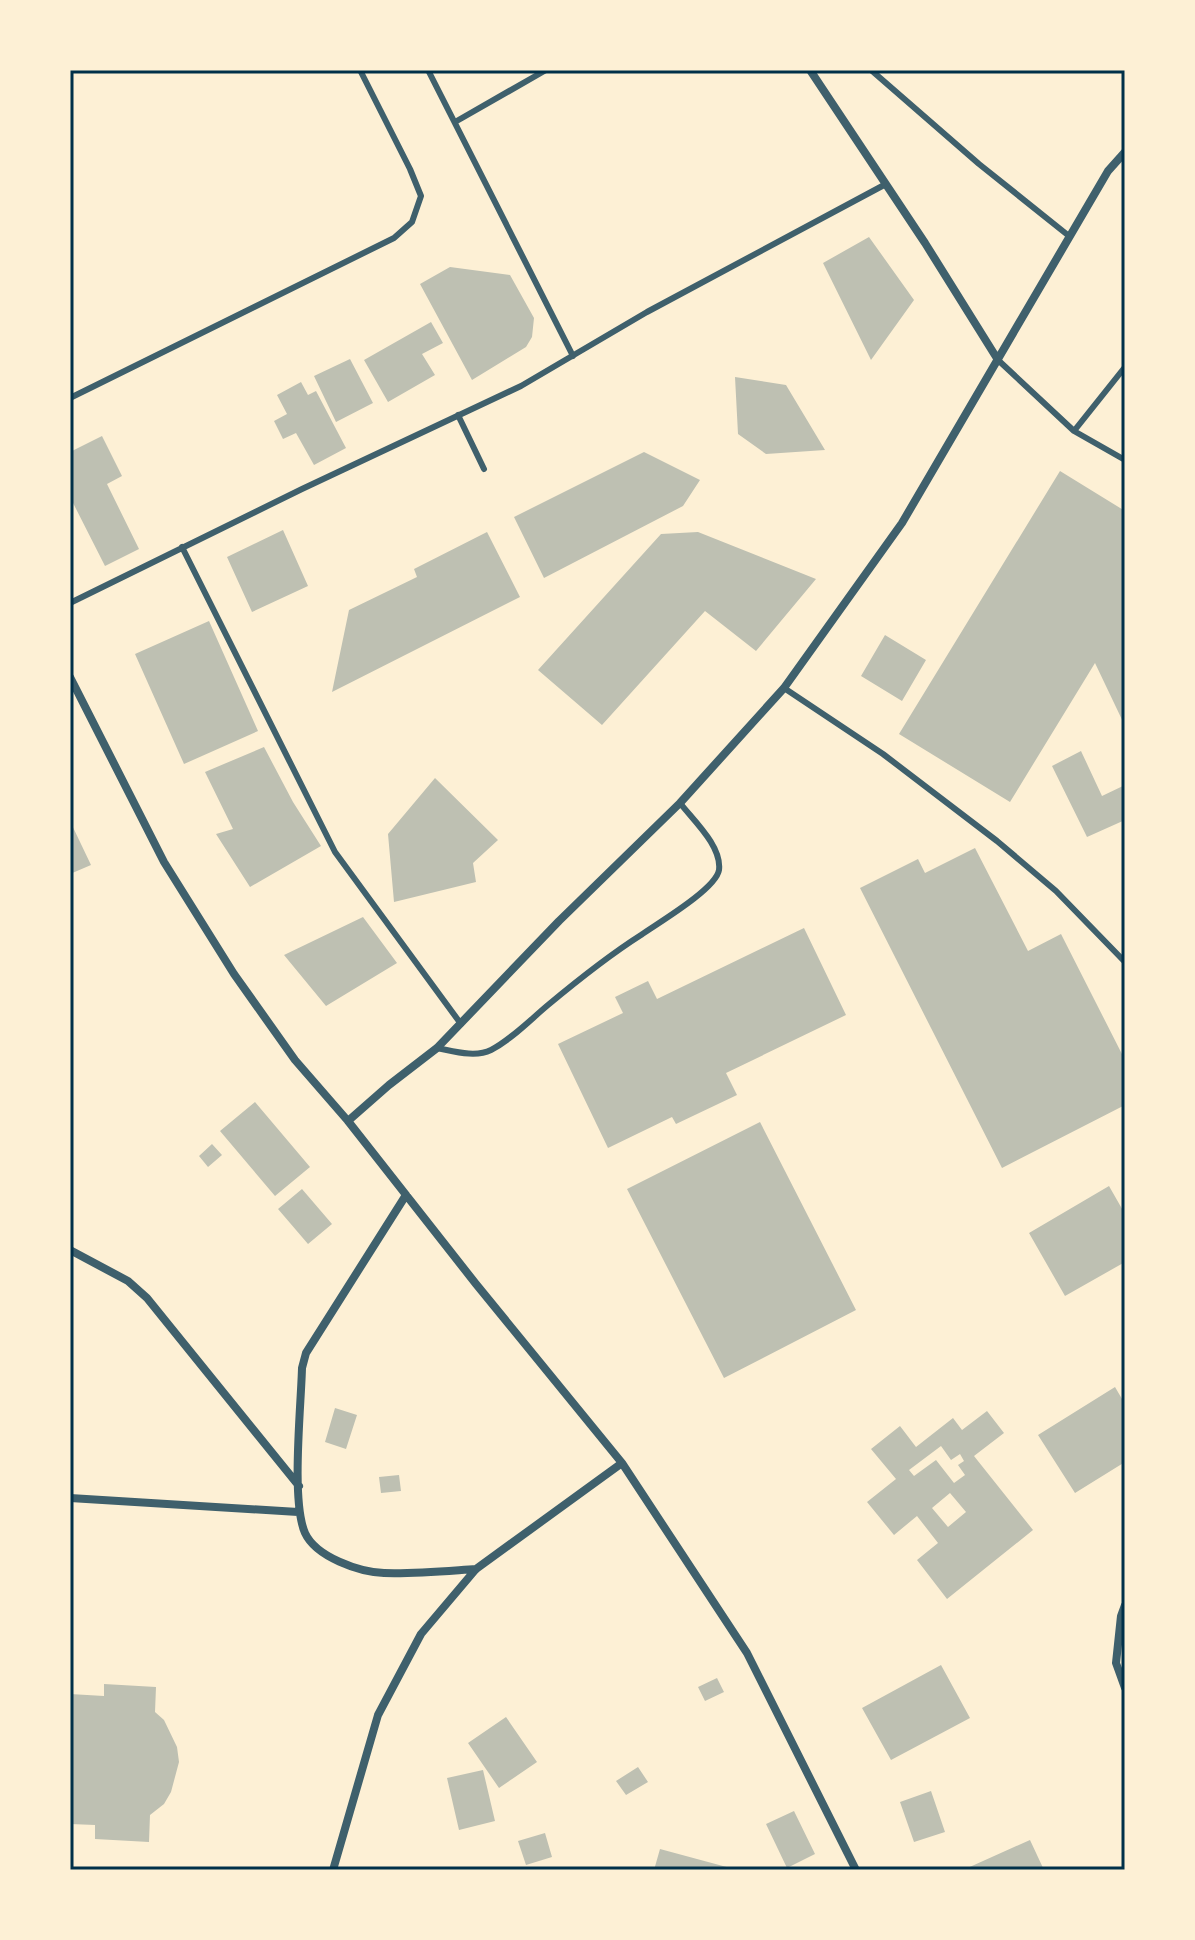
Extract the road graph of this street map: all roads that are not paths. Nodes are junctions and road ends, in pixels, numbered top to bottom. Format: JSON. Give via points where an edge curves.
{"nodes":[{"id":1,"x":360,"y":70,"type":"edge"},
{"id":2,"x":428,"y":70,"type":"edge"},
{"id":3,"x":810,"y":70,"type":"edge"},
{"id":4,"x":871,"y":70,"type":"edge"},
{"id":5,"x":542,"y":71,"type":"edge"},
{"id":6,"x":455,"y":122,"type":"junction"},
{"id":7,"x":1125,"y":152,"type":"edge"},
{"id":8,"x":886,"y":184,"type":"junction"},
{"id":9,"x":1069,"y":236,"type":"junction"},
{"id":10,"x":573,"y":356,"type":"junction"},
{"id":11,"x":998,"y":360,"type":"junction"},
{"id":12,"x":1125,"y":367,"type":"edge"},
{"id":13,"x":70,"y":398,"type":"edge"},
{"id":14,"x":458,"y":415,"type":"junction"},
{"id":15,"x":1074,"y":431,"type":"junction"},
{"id":16,"x":1125,"y":460,"type":"edge"},
{"id":17,"x":484,"y":469,"type":"dead end"},
{"id":18,"x":182,"y":547,"type":"junction"},
{"id":19,"x":70,"y":603,"type":"edge"},
{"id":20,"x":70,"y":677,"type":"edge"},
{"id":21,"x":784,"y":688,"type":"junction"},
{"id":22,"x":680,"y":803,"type":"junction"},
{"id":23,"x":1125,"y":962,"type":"edge"},
{"id":24,"x":461,"y":1024,"type":"junction"},
{"id":25,"x":437,"y":1048,"type":"junction"},
{"id":26,"x":348,"y":1121,"type":"junction"},
{"id":27,"x":406,"y":1195,"type":"junction"},
{"id":28,"x":70,"y":1250,"type":"edge"},
{"id":29,"x":622,"y":1463,"type":"junction"},
{"id":30,"x":299,"y":1486,"type":"junction"},
{"id":31,"x":70,"y":1498,"type":"edge"},
{"id":32,"x":298,"y":1512,"type":"junction"},
{"id":33,"x":476,"y":1569,"type":"junction"},
{"id":34,"x":1125,"y":1605,"type":"edge"},
{"id":35,"x":1125,"y":1688,"type":"edge"},
{"id":36,"x":333,"y":1870,"type":"edge"},
{"id":37,"x":856,"y":1870,"type":"edge"}],
"edges":[{"from":1,"to":13,"type":"lane","via":[[421,196],[412,222],[394,238]]},
{"from":2,"to":6,"type":"lane"},
{"from":3,"to":8,"type":"street"},
{"from":4,"to":9,"type":"lane"},
{"from":5,"to":6,"type":"lane"},
{"from":6,"to":10,"type":"lane"},
{"from":7,"to":9,"type":"street"},
{"from":8,"to":10,"type":"lane"},
{"from":8,"to":11,"type":"street"},
{"from":9,"to":11,"type":"street"},
{"from":10,"to":14,"type":"lane"},
{"from":11,"to":15,"type":"lane"},
{"from":11,"to":21,"type":"street","via":[[902,523]]},
{"from":12,"to":15,"type":"lane"},
{"from":14,"to":17,"type":"lane"},
{"from":14,"to":18,"type":"lane"},
{"from":15,"to":16,"type":"lane"},
{"from":18,"to":19,"type":"lane"},
{"from":18,"to":24,"type":"lane","via":[[335,852]]},
{"from":20,"to":26,"type":"street","via":[[164,862],[234,974],[295,1060]]},
{"from":21,"to":22,"type":"street"},
{"from":21,"to":23,"type":"lane","via":[[883,754],[997,841],[1056,891]]},
{"from":22,"to":24,"type":"street"},
{"from":22,"to":25,"type":"lane","via":[[719,858],[714,882],[602,960],[488,1052]]},
{"from":24,"to":25,"type":"street"},
{"from":25,"to":26,"type":"street"},
{"from":26,"to":27,"type":"street"},
{"from":27,"to":29,"type":"street"},
{"from":27,"to":30,"type":"street","via":[[306,1353]]},
{"from":28,"to":30,"type":"street","via":[[128,1281],[147,1298]]},
{"from":29,"to":33,"type":"street"},
{"from":29,"to":37,"type":"street","via":[[747,1653]]},
{"from":30,"to":32,"type":"street"},
{"from":31,"to":32,"type":"street"},
{"from":32,"to":33,"type":"street","via":[[317,1549],[349,1565],[381,1573]]},
{"from":33,"to":36,"type":"street","via":[[421,1634],[378,1715]]},
{"from":34,"to":35,"type":"street","via":[[1116,1663]]}]}
